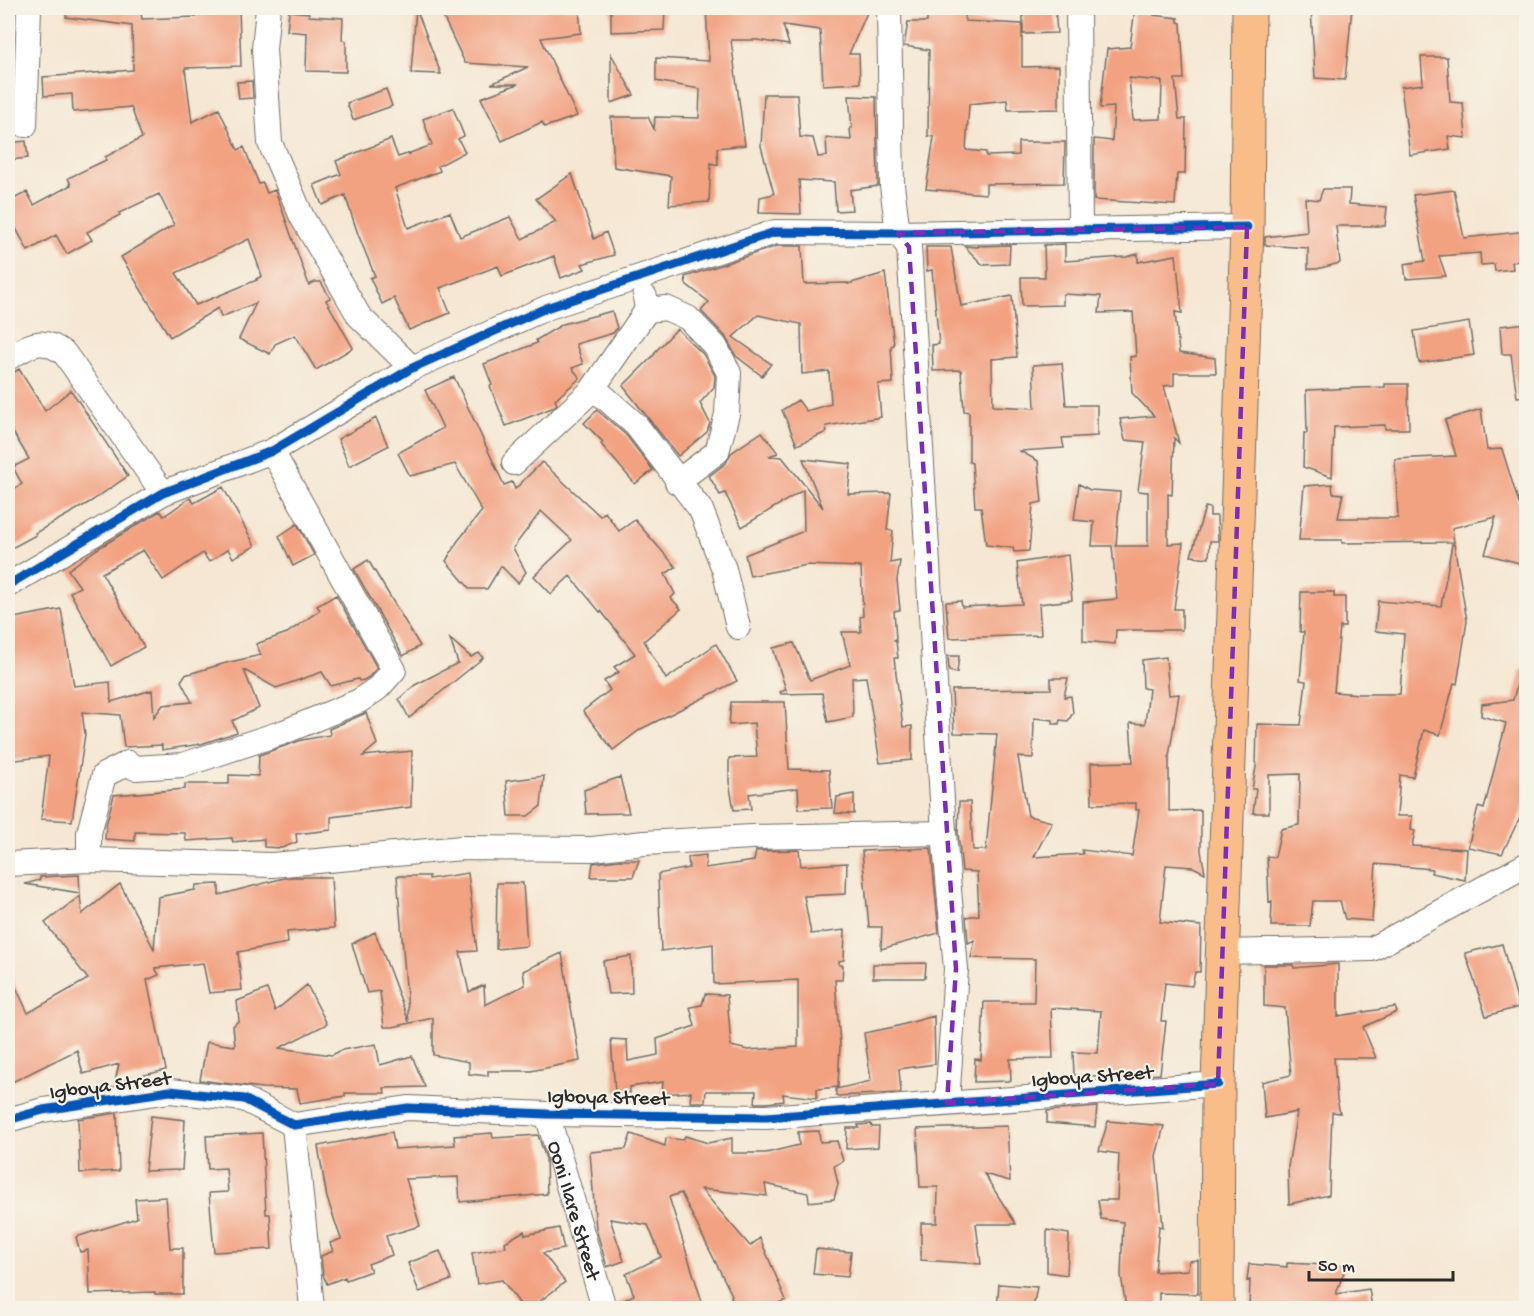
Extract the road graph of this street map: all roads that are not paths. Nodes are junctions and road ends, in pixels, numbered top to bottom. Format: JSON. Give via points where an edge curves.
{"nodes":[{"id":1,"x":29,"y":8,"type":"edge"},
{"id":2,"x":268,"y":8,"type":"edge"},
{"id":3,"x":889,"y":8,"type":"edge"},
{"id":4,"x":1078,"y":8,"type":"edge"},
{"id":5,"x":1249,"y":8,"type":"edge"},
{"id":6,"x":25,"y":125,"type":"dead end"},
{"id":7,"x":1247,"y":227,"type":"junction"},
{"id":8,"x":1080,"y":230,"type":"junction"},
{"id":9,"x":898,"y":233,"type":"junction"},
{"id":10,"x":642,"y":276,"type":"junction"},
{"id":11,"x":647,"y":310,"type":"junction"},
{"id":12,"x":8,"y":358,"type":"edge"},
{"id":13,"x":412,"y":368,"type":"junction"},
{"id":14,"x":591,"y":391,"type":"junction"},
{"id":15,"x":272,"y":451,"type":"junction"},
{"id":16,"x":514,"y":463,"type":"dead end"},
{"id":17,"x":677,"y":482,"type":"junction"},
{"id":18,"x":163,"y":493,"type":"junction"},
{"id":19,"x":8,"y":585,"type":"edge"},
{"id":20,"x":738,"y":627,"type":"dead end"},
{"id":21,"x":944,"y":833,"type":"junction"},
{"id":22,"x":89,"y":860,"type":"junction"},
{"id":23,"x":8,"y":864,"type":"edge"},
{"id":24,"x":1527,"y":865,"type":"edge"},
{"id":25,"x":1221,"y":952,"type":"junction"},
{"id":26,"x":1218,"y":1084,"type":"junction"},
{"id":27,"x":947,"y":1103,"type":"junction"},
{"id":28,"x":547,"y":1114,"type":"junction"},
{"id":29,"x":8,"y":1120,"type":"edge"},
{"id":30,"x":294,"y":1125,"type":"junction"},
{"id":31,"x":312,"y":1308,"type":"edge"},
{"id":32,"x":604,"y":1308,"type":"edge"},
{"id":33,"x":1217,"y":1308,"type":"edge"}],
"edges":[{"from":1,"to":6,"type":"street"},
{"from":2,"to":13,"type":"street","via":[[264,49],[270,143],[302,217],[359,316]]},
{"from":3,"to":9,"type":"street","via":[[892,185]]},
{"from":4,"to":8,"type":"street"},
{"from":5,"to":7,"type":"main road"},
{"from":7,"to":8,"type":"street"},
{"from":7,"to":25,"type":"main road"},
{"from":8,"to":9,"type":"street"},
{"from":9,"to":10,"type":"street","via":[[775,232]]},
{"from":9,"to":21,"type":"street","via":[[909,247]]},
{"from":10,"to":11,"type":"street"},
{"from":10,"to":13,"type":"street","via":[[546,308]]},
{"from":11,"to":14,"type":"street"},
{"from":11,"to":17,"type":"street","via":[[666,308],[688,318],[716,346],[729,373],[727,414],[717,452]]},
{"from":12,"to":18,"type":"street","via":[[32,345],[52,344],[65,354]]},
{"from":13,"to":15,"type":"street"},
{"from":14,"to":16,"type":"street"},
{"from":14,"to":17,"type":"street","via":[[602,395],[636,425]]},
{"from":15,"to":18,"type":"street"},
{"from":15,"to":22,"type":"street","via":[[394,670],[359,701],[284,732],[183,765],[135,768],[128,763],[104,775],[89,833]]},
{"from":17,"to":20,"type":"street","via":[[701,510],[724,570]]},
{"from":18,"to":19,"type":"street"},
{"from":21,"to":22,"type":"street","via":[[752,837],[593,849],[462,848],[272,866]]},
{"from":21,"to":27,"type":"street","via":[[956,969]]},
{"from":22,"to":23,"type":"street"},
{"from":24,"to":25,"type":"street","via":[[1372,949]]},
{"from":25,"to":26,"type":"main road"},
{"from":26,"to":27,"type":"street","name":"Igboya Street"},
{"from":26,"to":33,"type":"main road"},
{"from":27,"to":28,"type":"street","name":"Igboya Street","via":[[766,1117]]},
{"from":28,"to":30,"type":"street","name":"Igboya Street","via":[[408,1108]]},
{"from":28,"to":32,"type":"street","name":"Ooni Ilare Street"},
{"from":29,"to":30,"type":"street","name":"Igboya Street","via":[[43,1110],[170,1091],[244,1099]]},
{"from":30,"to":31,"type":"street"}]}
